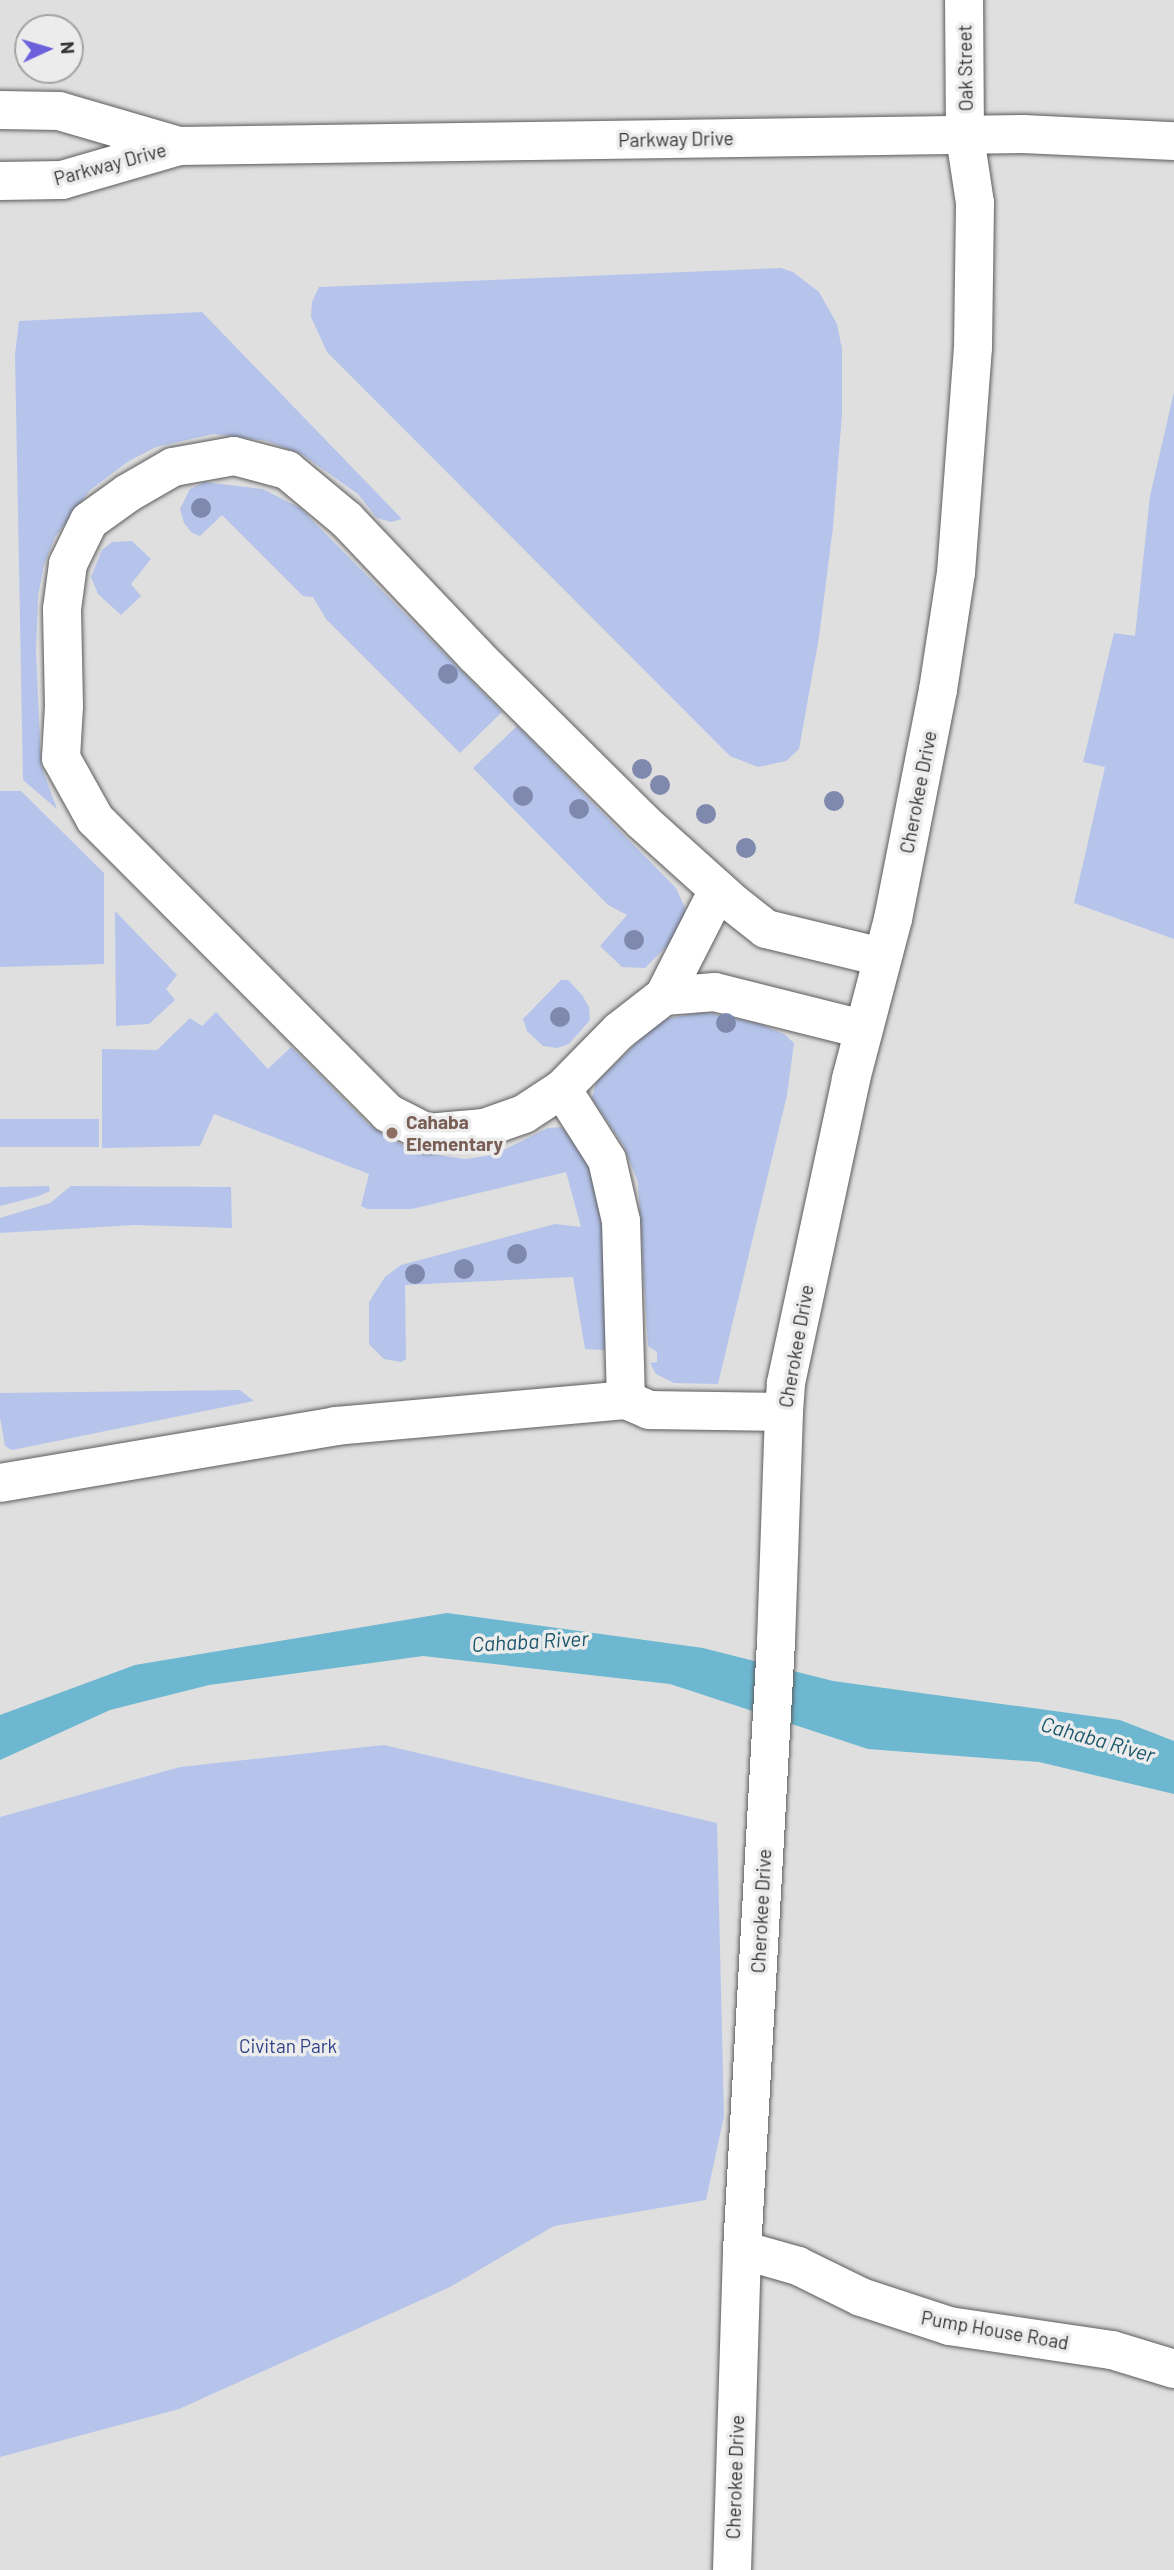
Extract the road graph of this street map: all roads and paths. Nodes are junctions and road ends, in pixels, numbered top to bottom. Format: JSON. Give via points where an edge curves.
{"nodes":[{"id":1,"x":964,"y":0,"type":"edge"},
{"id":2,"x":0,"y":110,"type":"edge"},
{"id":3,"x":965,"y":137,"type":"junction"},
{"id":4,"x":1174,"y":141,"type":"edge"},
{"id":5,"x":178,"y":146,"type":"junction"},
{"id":6,"x":0,"y":181,"type":"edge"},
{"id":7,"x":718,"y":890,"type":"junction"},
{"id":8,"x":882,"y":957,"type":"junction"},
{"id":9,"x":664,"y":996,"type":"junction"},
{"id":10,"x":862,"y":1029,"type":"junction"},
{"id":11,"x":562,"y":1089,"type":"junction"},
{"id":12,"x":625,"y":1390,"type":"junction"},
{"id":13,"x":784,"y":1412,"type":"junction"},
{"id":14,"x":0,"y":1483,"type":"edge"},
{"id":15,"x":742,"y":2250,"type":"junction"},
{"id":16,"x":1174,"y":2368,"type":"edge"},
{"id":17,"x":732,"y":2570,"type":"edge"}],
"edges":[{"from":1,"to":3,"type":"street","name":"Oak Street"},
{"from":2,"to":5,"type":"street","name":"Parkway Drive","via":[[59,111]]},
{"from":3,"to":4,"type":"street","name":"Parkway Drive","via":[[1023,134]]},
{"from":3,"to":5,"type":"street","name":"Parkway Drive"},
{"from":3,"to":8,"type":"street","name":"Cherokee Drive","via":[[975,203],[974,348],[956,573],[917,803]]},
{"from":5,"to":6,"type":"street","name":"Parkway Drive","via":[[62,180]]},
{"from":7,"to":8,"type":"street","via":[[766,929]]},
{"from":7,"to":9,"type":"street"},
{"from":7,"to":11,"type":"street","via":[[485,665],[346,520],[287,470],[234,456],[173,467],[89,521],[68,564],[62,609],[61,758],[95,819],[388,1113],[427,1133],[484,1128],[524,1114]]},
{"from":8,"to":10,"type":"street","name":"Cherokee Drive"},
{"from":9,"to":10,"type":"street","via":[[715,992]]},
{"from":9,"to":11,"type":"street","via":[[619,1031]]},
{"from":10,"to":13,"type":"street","name":"Cherokee Drive","via":[[786,1383]]},
{"from":11,"to":12,"type":"street","via":[[607,1160],[618,1209]]},
{"from":12,"to":13,"type":"street","via":[[649,1410]]},
{"from":12,"to":14,"type":"street","via":[[336,1426]]},
{"from":13,"to":15,"type":"street","name":"Cherokee Drive","via":[[776,1642]]},
{"from":15,"to":16,"type":"street","name":"Pump House Road","via":[[798,2266],[861,2297],[949,2326],[1112,2350]]},
{"from":15,"to":17,"type":"street","name":"Cherokee Drive"}]}
